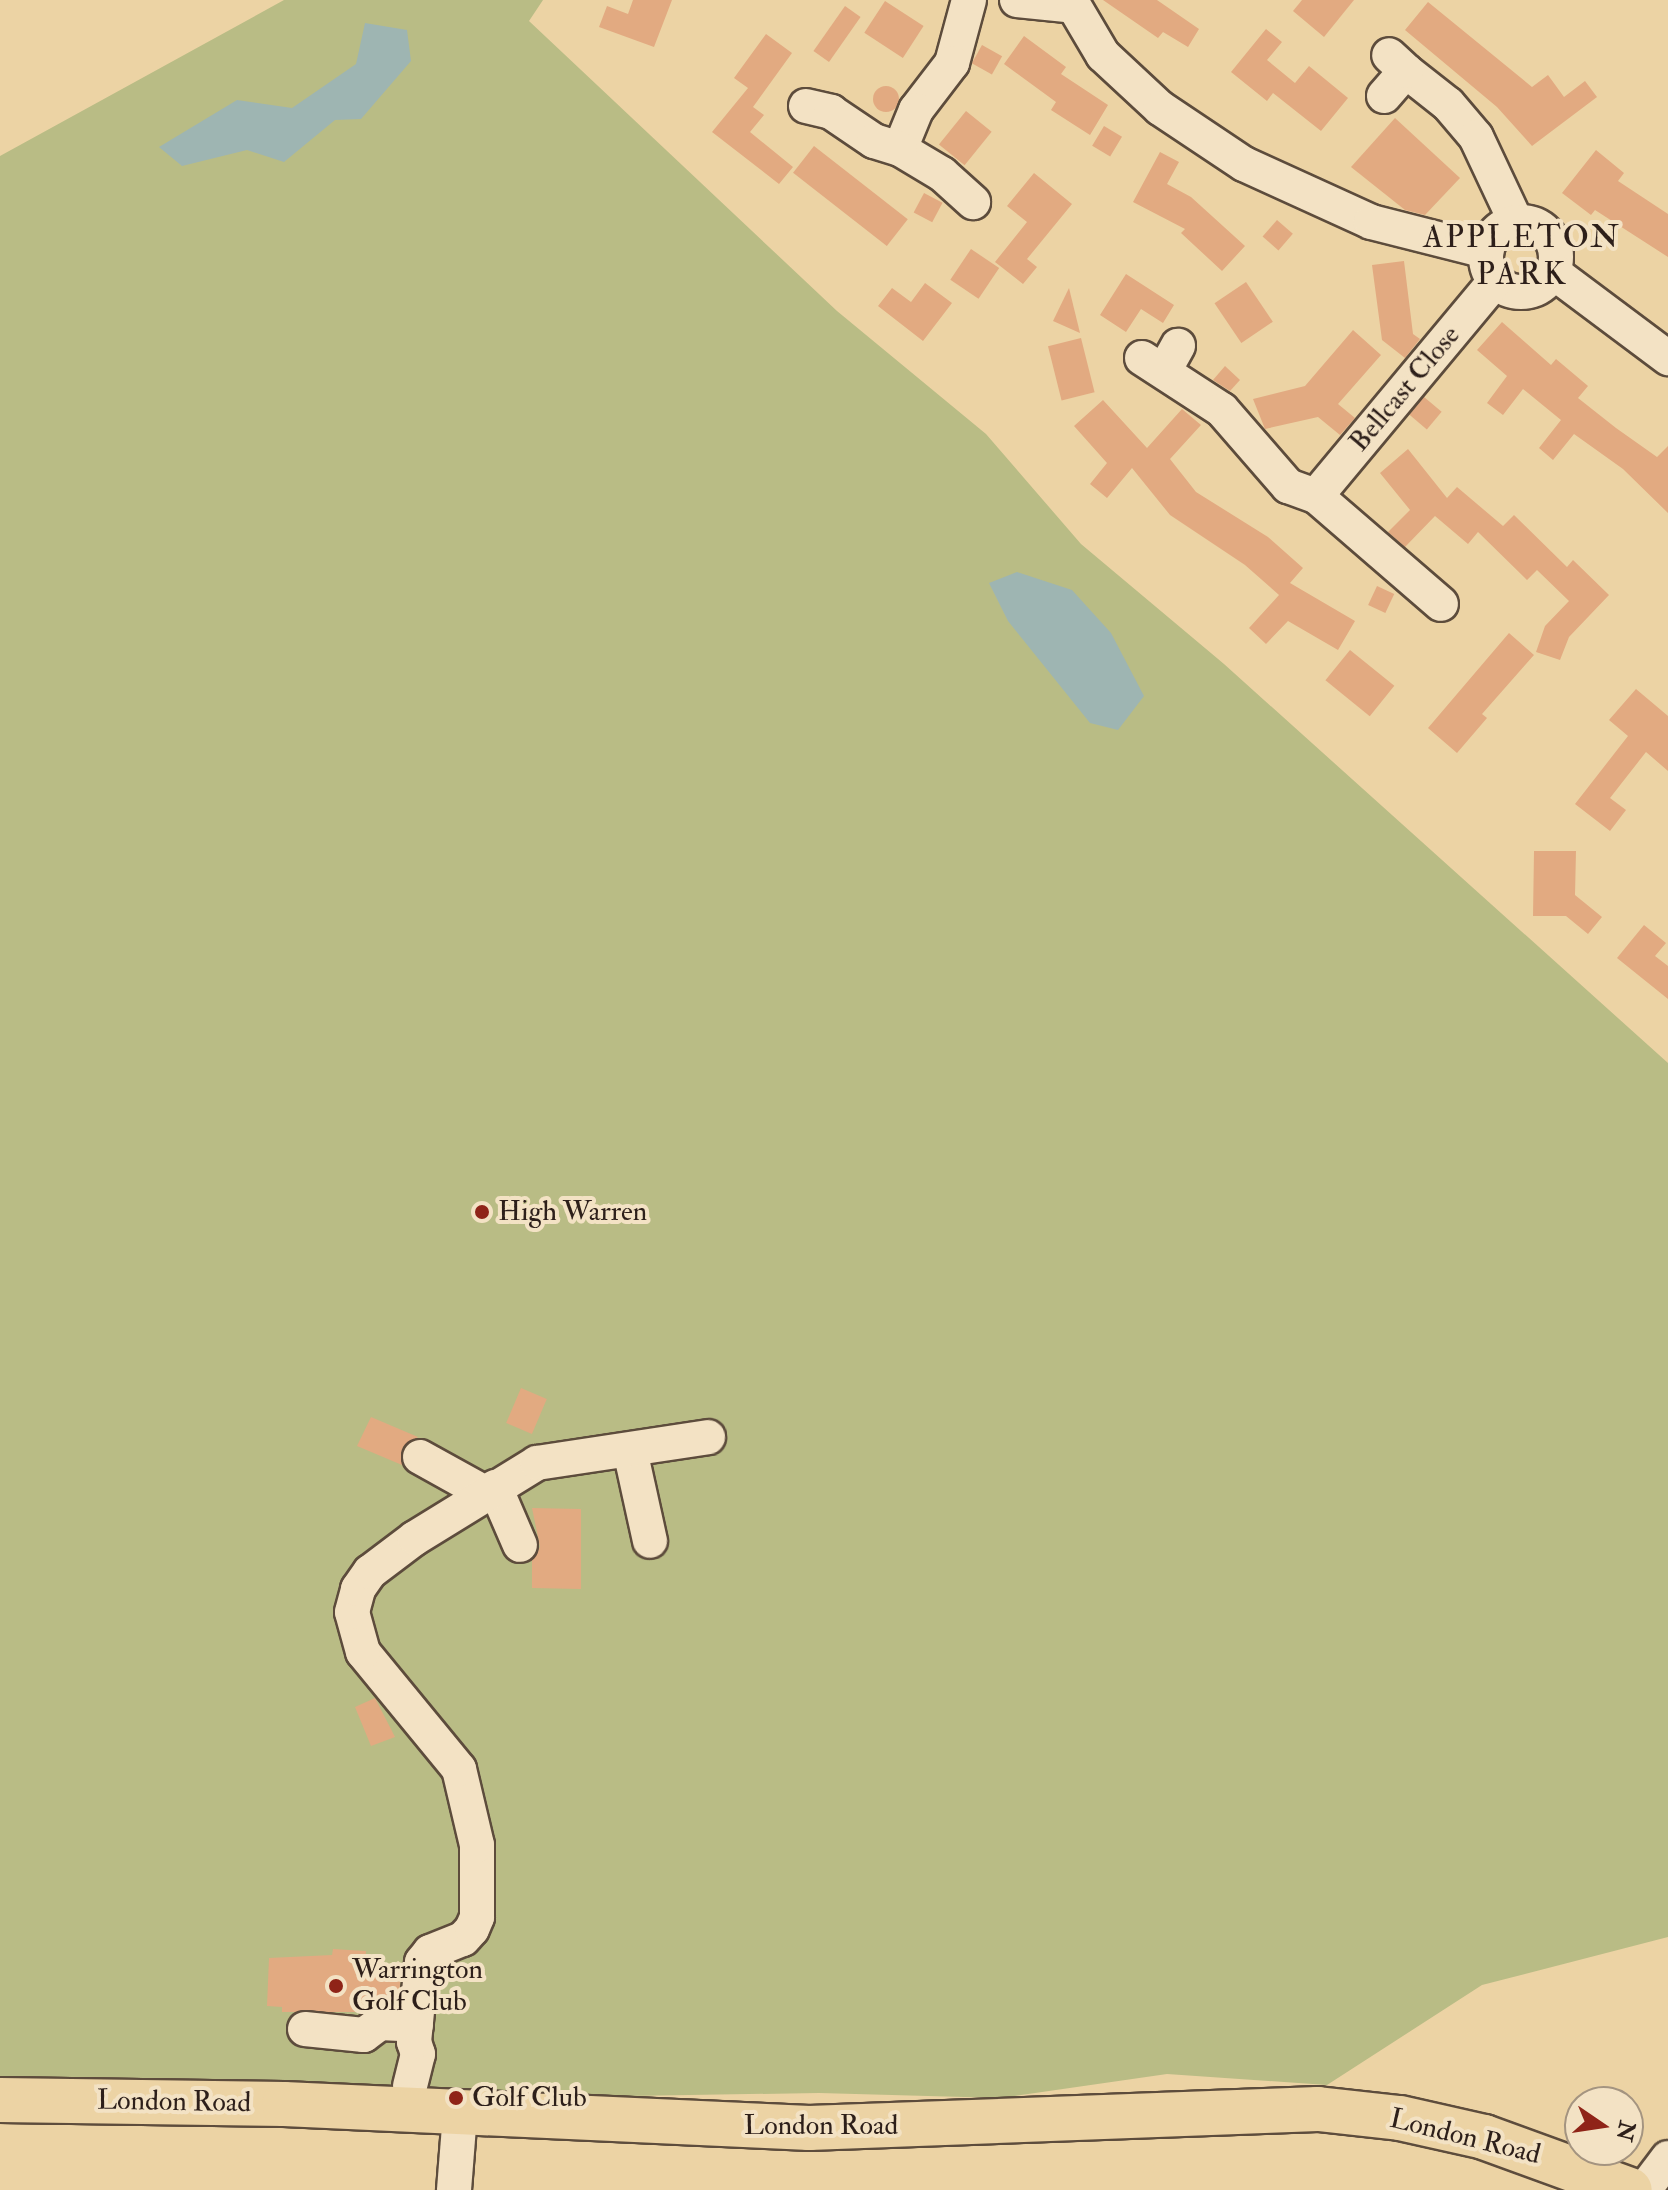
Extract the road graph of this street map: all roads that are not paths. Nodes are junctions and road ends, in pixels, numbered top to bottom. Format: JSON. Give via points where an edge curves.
{"nodes":[{"id":1,"x":969,"y":0,"type":"edge"},
{"id":2,"x":1017,"y":0,"type":"edge"},
{"id":3,"x":1076,"y":3,"type":"edge"},
{"id":4,"x":1393,"y":74,"type":"dead end"},
{"id":5,"x":806,"y":106,"type":"dead end"},
{"id":6,"x":900,"y":149,"type":"junction"},
{"id":7,"x":973,"y":202,"type":"dead end"},
{"id":8,"x":1516,"y":222,"type":"junction"},
{"id":9,"x":1491,"y":266,"type":"junction"},
{"id":10,"x":1553,"y":272,"type":"junction"},
{"id":11,"x":1161,"y":358,"type":"dead end"},
{"id":12,"x":1668,"y":358,"type":"edge"},
{"id":13,"x":1316,"y":496,"type":"junction"},
{"id":14,"x":1439,"y":606,"type":"dead end"},
{"id":15,"x":708,"y":1437,"type":"dead end"},
{"id":16,"x":630,"y":1450,"type":"junction"},
{"id":17,"x":420,"y":1457,"type":"dead end"},
{"id":18,"x":490,"y":1490,"type":"junction"},
{"id":19,"x":650,"y":1541,"type":"dead end"},
{"id":20,"x":520,"y":1545,"type":"dead end"},
{"id":21,"x":305,"y":2029,"type":"dead end"},
{"id":22,"x":415,"y":2034,"type":"junction"},
{"id":23,"x":410,"y":2099,"type":"junction"},
{"id":24,"x":0,"y":2100,"type":"edge"},
{"id":25,"x":460,"y":2114,"type":"junction"},
{"id":26,"x":1668,"y":2158,"type":"edge"},
{"id":27,"x":454,"y":2190,"type":"edge"},
{"id":28,"x":1630,"y":2190,"type":"edge"},
{"id":29,"x":1644,"y":2190,"type":"edge"}],
"edges":[{"from":1,"to":6,"type":"street","via":[[952,63],[916,110]]},
{"from":2,"to":3,"type":"street"},
{"from":3,"to":9,"type":"street","via":[[1103,55],[1160,108],[1244,164],[1371,222]]},
{"from":4,"to":8,"type":"street","via":[[1448,104],[1476,137]]},
{"from":5,"to":6,"type":"street","via":[[831,112],[874,141]]},
{"from":6,"to":7,"type":"street","via":[[942,174]]},
{"from":8,"to":9,"type":"street","via":[[1497,232]]},
{"from":8,"to":10,"type":"street","via":[[1546,233],[1556,251]]},
{"from":9,"to":10,"type":"street","via":[[1526,292]]},
{"from":9,"to":13,"type":"street","name":"Bellcast Close"},
{"from":10,"to":12,"type":"street"},
{"from":11,"to":13,"type":"street","via":[[1222,410],[1288,486]]},
{"from":13,"to":14,"type":"street"},
{"from":15,"to":16,"type":"street"},
{"from":16,"to":18,"type":"street","via":[[537,1463]]},
{"from":16,"to":19,"type":"street"},
{"from":17,"to":18,"type":"street"},
{"from":18,"to":20,"type":"street"},
{"from":18,"to":22,"type":"street","via":[[370,1572],[352,1612],[363,1652],[459,1769],[477,1845],[477,1917],[463,1939],[430,1952],[422,1962]]},
{"from":21,"to":22,"type":"street","via":[[364,2035],[380,2023]]},
{"from":22,"to":23,"type":"street","via":[[418,2054]]},
{"from":23,"to":24,"type":"highway","name":"London Road"},
{"from":23,"to":25,"type":"highway","name":"London Road"},
{"from":25,"to":27,"type":"street"},
{"from":25,"to":28,"type":"highway","name":"London Road","via":[[809,2128],[1318,2109],[1400,2118],[1484,2137]]},
{"from":26,"to":29,"type":"street"}]}
